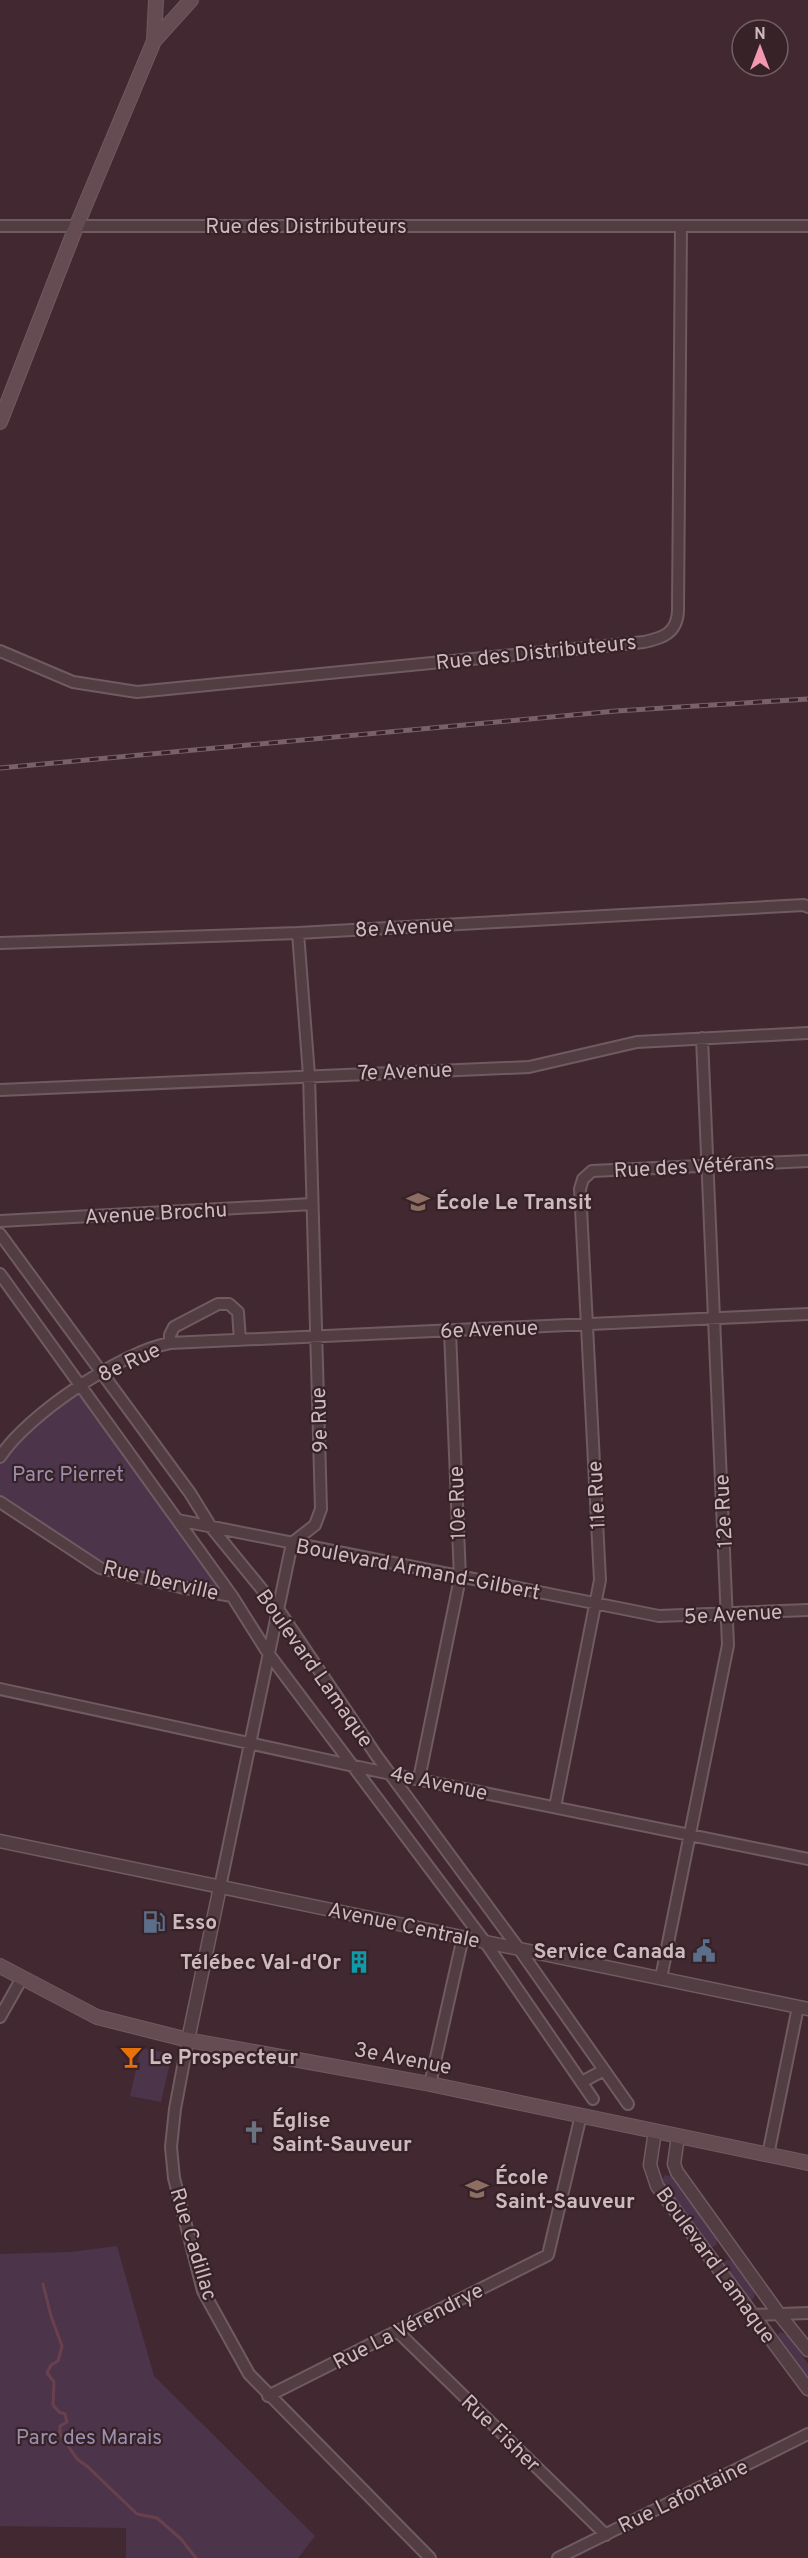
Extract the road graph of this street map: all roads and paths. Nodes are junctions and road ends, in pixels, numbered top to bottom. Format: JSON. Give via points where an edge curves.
{"nodes":[{"id":1,"x":156,"y":0,"type":"edge"},
{"id":2,"x":191,"y":0,"type":"edge"},
{"id":3,"x":154,"y":41,"type":"junction"},
{"id":4,"x":0,"y":226,"type":"edge"},
{"id":5,"x":681,"y":226,"type":"junction"},
{"id":6,"x":808,"y":226,"type":"edge"},
{"id":7,"x":76,"y":227,"type":"junction"},
{"id":8,"x":0,"y":422,"type":"edge"},
{"id":9,"x":0,"y":651,"type":"edge"},
{"id":10,"x":808,"y":907,"type":"edge"},
{"id":11,"x":298,"y":933,"type":"junction"},
{"id":12,"x":0,"y":943,"type":"edge"},
{"id":13,"x":808,"y":1033,"type":"edge"},
{"id":14,"x":702,"y":1038,"type":"junction"},
{"id":15,"x":309,"y":1075,"type":"junction"},
{"id":16,"x":0,"y":1090,"type":"edge"},
{"id":17,"x":808,"y":1161,"type":"edge"},
{"id":18,"x":706,"y":1165,"type":"junction"},
{"id":19,"x":583,"y":1179,"type":"joint"},
{"id":20,"x":312,"y":1204,"type":"junction"},
{"id":21,"x":0,"y":1221,"type":"edge"},
{"id":22,"x":0,"y":1234,"type":"edge"},
{"id":23,"x":0,"y":1274,"type":"edge"},
{"id":24,"x":808,"y":1314,"type":"edge"},
{"id":25,"x":713,"y":1319,"type":"junction"},
{"id":26,"x":587,"y":1325,"type":"junction"},
{"id":27,"x":450,"y":1331,"type":"junction"},
{"id":28,"x":316,"y":1336,"type":"junction"},
{"id":29,"x":240,"y":1340,"type":"junction"},
{"id":30,"x":170,"y":1343,"type":"junction"},
{"id":31,"x":102,"y":1372,"type":"junction"},
{"id":32,"x":79,"y":1386,"type":"junction"},
{"id":33,"x":1,"y":1453,"type":"edge"},
{"id":34,"x":0,"y":1502,"type":"edge"},
{"id":35,"x":178,"y":1520,"type":"junction"},
{"id":36,"x":211,"y":1527,"type":"junction"},
{"id":37,"x":292,"y":1543,"type":"junction"},
{"id":38,"x":460,"y":1578,"type":"junction"},
{"id":39,"x":232,"y":1596,"type":"junction"},
{"id":40,"x":595,"y":1602,"type":"junction"},
{"id":41,"x":278,"y":1609,"type":"junction"},
{"id":42,"x":808,"y":1610,"type":"edge"},
{"id":43,"x":729,"y":1614,"type":"junction"},
{"id":44,"x":659,"y":1616,"type":"joint"},
{"id":45,"x":268,"y":1653,"type":"junction"},
{"id":46,"x":0,"y":1689,"type":"edge"},
{"id":47,"x":250,"y":1743,"type":"junction"},
{"id":48,"x":355,"y":1766,"type":"junction"},
{"id":49,"x":391,"y":1774,"type":"junction"},
{"id":50,"x":419,"y":1779,"type":"junction"},
{"id":51,"x":555,"y":1807,"type":"junction"},
{"id":52,"x":690,"y":1835,"type":"junction"},
{"id":53,"x":0,"y":1841,"type":"edge"},
{"id":54,"x":808,"y":1859,"type":"edge"},
{"id":55,"x":220,"y":1887,"type":"junction"},
{"id":56,"x":463,"y":1937,"type":"junction"},
{"id":57,"x":485,"y":1942,"type":"junction"},
{"id":58,"x":519,"y":1949,"type":"junction"},
{"id":59,"x":0,"y":1966,"type":"edge"},
{"id":60,"x":22,"y":1978,"type":"junction"},
{"id":61,"x":661,"y":1978,"type":"junction"},
{"id":62,"x":803,"y":2008,"type":"edge"},
{"id":63,"x":0,"y":2017,"type":"edge"},
{"id":64,"x":188,"y":2040,"type":"junction"},
{"id":65,"x":604,"y":2070,"type":"junction"},
{"id":66,"x":582,"y":2082,"type":"junction"},
{"id":67,"x":430,"y":2084,"type":"junction"},
{"id":68,"x":593,"y":2099,"type":"dead end"},
{"id":69,"x":628,"y":2104,"type":"dead end"},
{"id":70,"x":581,"y":2115,"type":"junction"},
{"id":71,"x":656,"y":2131,"type":"junction"},
{"id":72,"x":678,"y":2136,"type":"junction"},
{"id":73,"x":768,"y":2155,"type":"junction"},
{"id":74,"x":808,"y":2163,"type":"edge"},
{"id":75,"x":808,"y":2313,"type":"edge"},
{"id":76,"x":779,"y":2314,"type":"junction"},
{"id":77,"x":752,"y":2315,"type":"junction"},
{"id":78,"x":397,"y":2331,"type":"junction"},
{"id":79,"x":808,"y":2350,"type":"edge"},
{"id":80,"x":808,"y":2389,"type":"edge"},
{"id":81,"x":268,"y":2396,"type":"junction"},
{"id":82,"x":808,"y":2434,"type":"edge"},
{"id":83,"x":606,"y":2535,"type":"junction"},
{"id":84,"x":430,"y":2558,"type":"edge"},
{"id":85,"x":558,"y":2558,"type":"edge"}],
"edges":[{"from":1,"to":3,"type":"main road"},
{"from":2,"to":3,"type":"main road"},
{"from":3,"to":7,"type":"main road"},
{"from":4,"to":7,"type":"street","name":"Rue des Distributeurs"},
{"from":5,"to":6,"type":"street","name":"Rue des Distributeurs"},
{"from":5,"to":7,"type":"street","name":"Rue des Distributeurs"},
{"from":5,"to":9,"type":"street","name":"Rue des Distributeurs","via":[[678,611],[674,628],[660,639],[138,692],[72,682]]},
{"from":7,"to":8,"type":"main road"},
{"from":10,"to":11,"type":"street","name":"8e Avenue"},
{"from":11,"to":12,"type":"street","name":"8e Avenue"},
{"from":11,"to":15,"type":"street","name":"9e Rue"},
{"from":13,"to":14,"type":"street","name":"7e Avenue"},
{"from":14,"to":15,"type":"street","name":"7e Avenue","via":[[637,1042],[529,1066]]},
{"from":14,"to":18,"type":"street","name":"12e Rue"},
{"from":15,"to":16,"type":"street","name":"7e Avenue"},
{"from":15,"to":20,"type":"street","name":"9e Rue"},
{"from":17,"to":18,"type":"street","name":"Rue des Vétérans"},
{"from":18,"to":19,"type":"street","name":"Rue des Vétérans","via":[[592,1171]]},
{"from":18,"to":25,"type":"street","name":"12e Rue"},
{"from":19,"to":26,"type":"street","name":"11e Rue","via":[[580,1189]]},
{"from":20,"to":21,"type":"street","name":"Avenue Brochu"},
{"from":20,"to":28,"type":"street","name":"9e Rue"},
{"from":22,"to":31,"type":"street","name":"Boulevard Lamaque"},
{"from":23,"to":32,"type":"street","name":"Boulevard Lamaque"},
{"from":24,"to":25,"type":"street","name":"6e Avenue"},
{"from":25,"to":26,"type":"street","name":"6e Avenue"},
{"from":25,"to":43,"type":"street","name":"12e Rue"},
{"from":26,"to":27,"type":"street","name":"6e Avenue"},
{"from":26,"to":40,"type":"street","name":"11e Rue","via":[[600,1580]]},
{"from":27,"to":28,"type":"street","name":"6e Avenue"},
{"from":27,"to":38,"type":"street","name":"10e Rue"},
{"from":28,"to":29,"type":"street","name":"6e Avenue"},
{"from":28,"to":37,"type":"street","name":"9e Rue","via":[[321,1509],[315,1525]]},
{"from":29,"to":30,"type":"street","name":"6e Avenue"},
{"from":29,"to":30,"type":"street","name":"8e Rue","via":[[238,1312],[230,1304],[218,1304],[174,1328]]},
{"from":30,"to":31,"type":"street","name":"8e Rue","via":[[154,1346]]},
{"from":31,"to":32,"type":"street","name":"8e Rue"},
{"from":31,"to":36,"type":"street","name":"Boulevard Lamaque"},
{"from":32,"to":33,"type":"street","name":"8e Rue","via":[[44,1411]]},
{"from":32,"to":35,"type":"street","name":"Boulevard Lamaque"},
{"from":34,"to":39,"type":"street","name":"Rue Iberville","via":[[100,1568]]},
{"from":35,"to":36,"type":"street","name":"Boulevard Armand-Gilbert"},
{"from":35,"to":39,"type":"street","name":"Boulevard Lamaque"},
{"from":36,"to":37,"type":"street","name":"Boulevard Armand-Gilbert"},
{"from":36,"to":41,"type":"street","name":"Boulevard Lamaque"},
{"from":37,"to":38,"type":"street","name":"Boulevard Armand-Gilbert"},
{"from":37,"to":41,"type":"street"},
{"from":38,"to":40,"type":"street","name":"Boulevard Armand-Gilbert"},
{"from":38,"to":50,"type":"street","name":"10e Rue"},
{"from":39,"to":45,"type":"street","name":"Boulevard Lamaque"},
{"from":40,"to":44,"type":"street","name":"Boulevard Armand-Gilbert"},
{"from":40,"to":51,"type":"street","name":"11e Rue"},
{"from":41,"to":45,"type":"street"},
{"from":41,"to":49,"type":"street","name":"Boulevard Lamaque"},
{"from":42,"to":43,"type":"street","name":"5e Avenue"},
{"from":43,"to":44,"type":"street","name":"5e Avenue"},
{"from":43,"to":52,"type":"street","name":"12e Rue","via":[[725,1670]]},
{"from":45,"to":47,"type":"street"},
{"from":45,"to":48,"type":"street","name":"Boulevard Lamaque"},
{"from":46,"to":47,"type":"street","name":"4e Avenue"},
{"from":47,"to":48,"type":"street","name":"4e Avenue"},
{"from":47,"to":55,"type":"street"},
{"from":48,"to":49,"type":"street","name":"4e Avenue"},
{"from":48,"to":57,"type":"street","name":"Boulevard Lamaque"},
{"from":49,"to":50,"type":"street","name":"4e Avenue"},
{"from":49,"to":58,"type":"street","name":"Boulevard Lamaque"},
{"from":50,"to":51,"type":"street","name":"4e Avenue"},
{"from":51,"to":52,"type":"street","name":"4e Avenue"},
{"from":52,"to":54,"type":"street","name":"4e Avenue"},
{"from":52,"to":61,"type":"street","name":"12e Rue"},
{"from":53,"to":55,"type":"street","name":"Avenue Centrale"},
{"from":55,"to":56,"type":"street","name":"Avenue Centrale"},
{"from":55,"to":64,"type":"street","name":"Rue Cadillac"},
{"from":56,"to":57,"type":"street","name":"Avenue Centrale"},
{"from":56,"to":67,"type":"street"},
{"from":57,"to":58,"type":"street","name":"Avenue Centrale"},
{"from":57,"to":66,"type":"street","name":"Boulevard Lamaque"},
{"from":58,"to":61,"type":"street","name":"Avenue Centrale"},
{"from":58,"to":65,"type":"street","name":"Boulevard Lamaque"},
{"from":59,"to":60,"type":"main road","name":"3e Avenue"},
{"from":60,"to":63,"type":"street"},
{"from":60,"to":64,"type":"main road","name":"3e Avenue","via":[[97,2017]]},
{"from":61,"to":62,"type":"street","name":"Avenue Centrale"},
{"from":62,"to":73,"type":"street"},
{"from":64,"to":67,"type":"main road","name":"3e Avenue"},
{"from":64,"to":81,"type":"street","name":"Rue Cadillac","via":[[171,2147],[174,2178],[203,2291],[249,2374]]},
{"from":65,"to":66,"type":"street"},
{"from":65,"to":69,"type":"street","name":"Boulevard Lamaque"},
{"from":66,"to":68,"type":"street","name":"Boulevard Lamaque"},
{"from":67,"to":70,"type":"main road","name":"3e Avenue"},
{"from":70,"to":71,"type":"main road","name":"3e Avenue"},
{"from":70,"to":78,"type":"street","name":"Rue La Vérendrye","via":[[548,2255]]},
{"from":71,"to":72,"type":"main road","name":"3e Avenue"},
{"from":71,"to":77,"type":"street","name":"Boulevard Lamaque","via":[[650,2165],[657,2186]]},
{"from":72,"to":73,"type":"main road","name":"3e Avenue"},
{"from":72,"to":76,"type":"street","name":"Boulevard Lamaque","via":[[674,2164],[677,2172]]},
{"from":73,"to":74,"type":"main road","name":"3e Avenue"},
{"from":75,"to":76,"type":"street"},
{"from":76,"to":77,"type":"street"},
{"from":76,"to":79,"type":"street","name":"Boulevard Lamaque"},
{"from":77,"to":80,"type":"street","name":"Boulevard Lamaque"},
{"from":78,"to":81,"type":"street","name":"Rue La Vérendrye"},
{"from":78,"to":83,"type":"street","name":"Rue Fisher"},
{"from":81,"to":84,"type":"street","name":"Rue Cadillac"},
{"from":82,"to":83,"type":"street","name":"Rue Lafontaine"},
{"from":83,"to":85,"type":"street","name":"Rue Lafontaine"}]}
